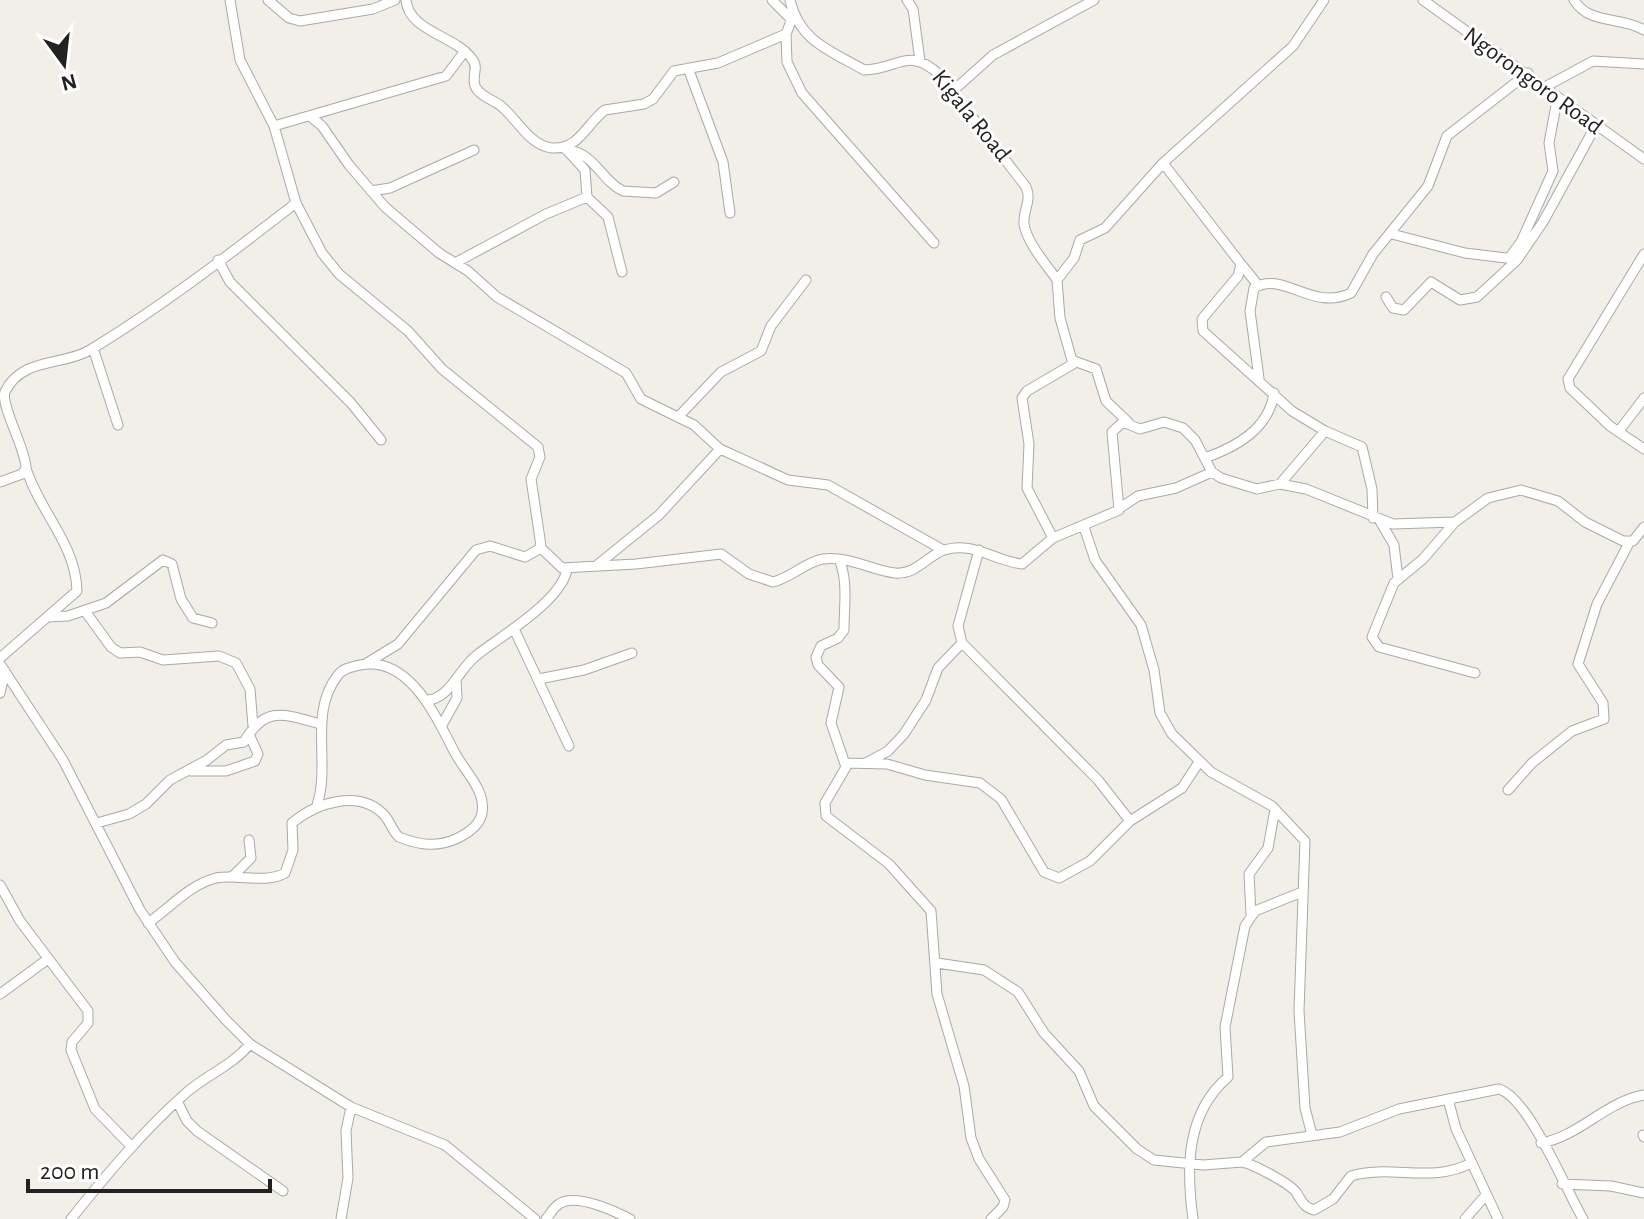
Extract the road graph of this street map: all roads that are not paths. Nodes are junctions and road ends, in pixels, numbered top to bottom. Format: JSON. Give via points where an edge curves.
{"nodes":[{"id":1,"x":230,"y":0,"type":"edge"},
{"id":2,"x":268,"y":0,"type":"edge"},
{"id":3,"x":395,"y":0,"type":"edge"},
{"id":4,"x":406,"y":0,"type":"edge"},
{"id":5,"x":772,"y":0,"type":"edge"},
{"id":6,"x":790,"y":0,"type":"edge"},
{"id":7,"x":907,"y":0,"type":"edge"},
{"id":8,"x":1094,"y":0,"type":"edge"},
{"id":9,"x":1324,"y":0,"type":"edge"},
{"id":10,"x":1423,"y":0,"type":"edge"},
{"id":11,"x":1574,"y":0,"type":"edge"},
{"id":12,"x":1436,"y":5,"type":"edge"},
{"id":13,"x":793,"y":18,"type":"junction"},
{"id":14,"x":1644,"y":30,"type":"edge"},
{"id":15,"x":786,"y":34,"type":"junction"},
{"id":16,"x":465,"y":51,"type":"junction"},
{"id":17,"x":920,"y":61,"type":"junction"},
{"id":18,"x":1644,"y":64,"type":"edge"},
{"id":19,"x":688,"y":68,"type":"junction"},
{"id":20,"x":1528,"y":73,"type":"junction"},
{"id":21,"x":1543,"y":88,"type":"junction"},
{"id":22,"x":954,"y":90,"type":"junction"},
{"id":23,"x":1557,"y":100,"type":"junction"},
{"id":24,"x":311,"y":117,"type":"junction"},
{"id":25,"x":274,"y":126,"type":"junction"},
{"id":26,"x":1595,"y":127,"type":"junction"},
{"id":27,"x":565,"y":149,"type":"junction"},
{"id":28,"x":474,"y":150,"type":"dead end"},
{"id":29,"x":1642,"y":158,"type":"edge"},
{"id":30,"x":1163,"y":163,"type":"junction"},
{"id":31,"x":674,"y":182,"type":"dead end"},
{"id":32,"x":371,"y":191,"type":"junction"},
{"id":33,"x":587,"y":197,"type":"junction"},
{"id":34,"x":296,"y":203,"type":"junction"},
{"id":35,"x":730,"y":213,"type":"dead end"},
{"id":36,"x":1392,"y":234,"type":"junction"},
{"id":37,"x":934,"y":243,"type":"dead end"},
{"id":38,"x":1644,"y":254,"type":"edge"},
{"id":39,"x":1513,"y":259,"type":"junction"},
{"id":40,"x":218,"y":260,"type":"junction"},
{"id":41,"x":455,"y":263,"type":"junction"},
{"id":42,"x":1241,"y":264,"type":"junction"},
{"id":43,"x":622,"y":272,"type":"dead end"},
{"id":44,"x":806,"y":280,"type":"dead end"},
{"id":45,"x":1057,"y":280,"type":"junction"},
{"id":46,"x":1258,"y":285,"type":"junction"},
{"id":47,"x":1386,"y":297,"type":"dead end"},
{"id":48,"x":93,"y":348,"type":"junction"},
{"id":49,"x":1074,"y":361,"type":"junction"},
{"id":50,"x":1259,"y":378,"type":"junction"},
{"id":51,"x":1274,"y":393,"type":"junction"},
{"id":52,"x":1644,"y":398,"type":"edge"},
{"id":53,"x":679,"y":416,"type":"junction"},
{"id":54,"x":1128,"y":422,"type":"junction"},
{"id":55,"x":118,"y":425,"type":"dead end"},
{"id":56,"x":1325,"y":431,"type":"junction"},
{"id":57,"x":1619,"y":431,"type":"junction"},
{"id":58,"x":381,"y":440,"type":"dead end"},
{"id":59,"x":720,"y":449,"type":"junction"},
{"id":60,"x":1644,"y":449,"type":"edge"},
{"id":61,"x":1205,"y":458,"type":"junction"},
{"id":62,"x":26,"y":468,"type":"junction"},
{"id":63,"x":1212,"y":472,"type":"junction"},
{"id":64,"x":0,"y":482,"type":"edge"},
{"id":65,"x":1280,"y":484,"type":"junction"},
{"id":66,"x":1120,"y":508,"type":"junction"},
{"id":67,"x":1377,"y":520,"type":"junction"},
{"id":68,"x":1455,"y":522,"type":"junction"},
{"id":69,"x":1084,"y":527,"type":"junction"},
{"id":70,"x":1644,"y":527,"type":"edge"},
{"id":71,"x":1053,"y":538,"type":"junction"},
{"id":72,"x":1629,"y":543,"type":"junction"},
{"id":73,"x":541,"y":548,"type":"junction"},
{"id":74,"x":943,"y":550,"type":"junction"},
{"id":75,"x":979,"y":550,"type":"junction"},
{"id":76,"x":840,"y":561,"type":"junction"},
{"id":77,"x":596,"y":566,"type":"junction"},
{"id":78,"x":567,"y":570,"type":"junction"},
{"id":79,"x":1398,"y":579,"type":"junction"},
{"id":80,"x":85,"y":611,"type":"junction"},
{"id":81,"x":48,"y":617,"type":"junction"},
{"id":82,"x":212,"y":623,"type":"dead end"},
{"id":83,"x":514,"y":629,"type":"junction"},
{"id":84,"x":962,"y":643,"type":"junction"},
{"id":85,"x":392,"y":649,"type":"junction"},
{"id":86,"x":632,"y":653,"type":"dead end"},
{"id":87,"x":0,"y":658,"type":"edge"},
{"id":88,"x":363,"y":664,"type":"junction"},
{"id":89,"x":2,"y":667,"type":"edge"},
{"id":90,"x":396,"y":672,"type":"junction"},
{"id":91,"x":1475,"y":673,"type":"dead end"},
{"id":92,"x":456,"y":679,"type":"junction"},
{"id":93,"x":539,"y":679,"type":"junction"},
{"id":94,"x":0,"y":693,"type":"edge"},
{"id":95,"x":427,"y":700,"type":"junction"},
{"id":96,"x":320,"y":724,"type":"junction"},
{"id":97,"x":442,"y":725,"type":"junction"},
{"id":98,"x":251,"y":730,"type":"junction"},
{"id":99,"x":569,"y":746,"type":"dead end"},
{"id":100,"x":1199,"y":762,"type":"junction"},
{"id":101,"x":845,"y":763,"type":"junction"},
{"id":102,"x":866,"y":763,"type":"junction"},
{"id":103,"x":188,"y":771,"type":"junction"},
{"id":104,"x":1508,"y":790,"type":"dead end"},
{"id":105,"x":317,"y":805,"type":"junction"},
{"id":106,"x":1275,"y":809,"type":"junction"},
{"id":107,"x":1130,"y":821,"type":"junction"},
{"id":108,"x":97,"y":823,"type":"junction"},
{"id":109,"x":249,"y":840,"type":"dead end"},
{"id":110,"x":233,"y":876,"type":"junction"},
{"id":111,"x":0,"y":885,"type":"edge"},
{"id":112,"x":1302,"y":892,"type":"junction"},
{"id":113,"x":1251,"y":914,"type":"junction"},
{"id":114,"x":148,"y":923,"type":"junction"},
{"id":115,"x":48,"y":959,"type":"junction"},
{"id":116,"x":937,"y":963,"type":"junction"},
{"id":117,"x":0,"y":994,"type":"edge"},
{"id":118,"x":250,"y":1044,"type":"junction"},
{"id":119,"x":1644,"y":1095,"type":"edge"},
{"id":120,"x":1448,"y":1099,"type":"junction"},
{"id":121,"x":178,"y":1103,"type":"junction"},
{"id":122,"x":351,"y":1107,"type":"junction"},
{"id":123,"x":1312,"y":1135,"type":"junction"},
{"id":124,"x":1541,"y":1143,"type":"junction"},
{"id":125,"x":131,"y":1146,"type":"junction"},
{"id":126,"x":1242,"y":1162,"type":"junction"},
{"id":127,"x":1471,"y":1163,"type":"junction"},
{"id":128,"x":1188,"y":1164,"type":"junction"},
{"id":129,"x":1562,"y":1184,"type":"junction"},
{"id":130,"x":283,"y":1191,"type":"dead end"},
{"id":131,"x":1644,"y":1193,"type":"edge"},
{"id":132,"x":1486,"y":1195,"type":"junction"},
{"id":133,"x":71,"y":1219,"type":"edge"},
{"id":134,"x":341,"y":1219,"type":"edge"},
{"id":135,"x":535,"y":1219,"type":"edge"},
{"id":136,"x":546,"y":1219,"type":"edge"},
{"id":137,"x":630,"y":1219,"type":"edge"},
{"id":138,"x":991,"y":1219,"type":"edge"},
{"id":139,"x":1193,"y":1219,"type":"edge"},
{"id":140,"x":1465,"y":1219,"type":"edge"},
{"id":141,"x":1498,"y":1219,"type":"edge"},
{"id":142,"x":1583,"y":1219,"type":"edge"}],
"edges":[{"from":1,"to":25,"type":"street","via":[[240,60]]},
{"from":2,"to":3,"type":"street","via":[[300,21],[361,12]]},
{"from":4,"to":16,"type":"street","via":[[417,21]]},
{"from":5,"to":13,"type":"street","name":"Kigala Road"},
{"from":6,"to":13,"type":"street"},
{"from":7,"to":17,"type":"street"},
{"from":8,"to":22,"type":"street","via":[[993,55]]},
{"from":9,"to":30,"type":"street","via":[[1293,46]]},
{"from":10,"to":12,"type":"street","name":"Ngorongoro Road"},
{"from":11,"to":14,"type":"street","via":[[1590,15]]},
{"from":12,"to":20,"type":"street","name":"Ngorongoro Road"},
{"from":13,"to":15,"type":"street"},
{"from":13,"to":17,"type":"street","name":"Kigala Road","via":[[817,45],[864,70],[892,61]]},
{"from":15,"to":19,"type":"street","via":[[718,63]]},
{"from":15,"to":37,"type":"street","via":[[787,62],[802,93]]},
{"from":16,"to":24,"type":"street","via":[[446,76]]},
{"from":16,"to":27,"type":"street","via":[[476,64],[474,85],[481,94],[539,144]]},
{"from":17,"to":22,"type":"street","name":"Kigala Road"},
{"from":18,"to":21,"type":"street","via":[[1593,61]]},
{"from":19,"to":27,"type":"street","via":[[669,75],[644,104],[605,110]]},
{"from":19,"to":35,"type":"street","via":[[723,162]]},
{"from":20,"to":21,"type":"street","name":"Ngorongoro Road"},
{"from":20,"to":36,"type":"street","via":[[1447,136],[1428,186]]},
{"from":21,"to":23,"type":"street","name":"Ngorongoro Road"},
{"from":22,"to":45,"type":"street","name":"Kigala Road","via":[[1026,187],[1026,233]]},
{"from":23,"to":26,"type":"street","name":"Ngorongoro Road"},
{"from":23,"to":39,"type":"street","via":[[1549,143],[1553,171]]},
{"from":24,"to":25,"type":"street"},
{"from":24,"to":32,"type":"street"},
{"from":25,"to":34,"type":"street"},
{"from":26,"to":29,"type":"street","name":"Ngorongoro Road"},
{"from":26,"to":39,"type":"street","via":[[1543,222]]},
{"from":27,"to":31,"type":"street","via":[[598,164],[623,191],[656,193]]},
{"from":27,"to":33,"type":"street","via":[[585,170]]},
{"from":28,"to":32,"type":"street","via":[[390,188]]},
{"from":30,"to":42,"type":"street"},
{"from":30,"to":45,"type":"street","via":[[1105,228],[1080,240]]},
{"from":32,"to":41,"type":"street"},
{"from":33,"to":41,"type":"street"},
{"from":33,"to":43,"type":"street","via":[[608,217]]},
{"from":34,"to":40,"type":"street"},
{"from":34,"to":73,"type":"street","via":[[307,230],[339,274],[408,331],[453,379],[538,447],[531,492]]},
{"from":36,"to":39,"type":"street"},
{"from":36,"to":46,"type":"street","via":[[1373,254],[1357,288],[1340,298],[1321,299],[1273,283]]},
{"from":38,"to":57,"type":"street","via":[[1568,379],[1570,388]]},
{"from":39,"to":47,"type":"street","via":[[1472,300],[1454,298],[1431,282],[1404,310],[1393,308]]},
{"from":40,"to":48,"type":"street"},
{"from":40,"to":58,"type":"street","via":[[230,282]]},
{"from":41,"to":53,"type":"street","via":[[497,297],[626,373],[641,399]]},
{"from":42,"to":46,"type":"street"},
{"from":42,"to":50,"type":"street","via":[[1238,276],[1201,323],[1206,335]]},
{"from":44,"to":53,"type":"street","via":[[776,318],[761,351],[721,372]]},
{"from":45,"to":49,"type":"street","via":[[1060,318]]},
{"from":46,"to":50,"type":"street","via":[[1250,311]]},
{"from":48,"to":55,"type":"street"},
{"from":48,"to":62,"type":"street","via":[[35,365],[7,389],[4,400]]},
{"from":49,"to":54,"type":"street","via":[[1096,369],[1106,401]]},
{"from":49,"to":71,"type":"street","via":[[1022,398],[1029,444],[1027,488]]},
{"from":50,"to":51,"type":"street"},
{"from":51,"to":56,"type":"street"},
{"from":51,"to":61,"type":"street","via":[[1268,413],[1253,432],[1227,451]]},
{"from":52,"to":57,"type":"street"},
{"from":53,"to":59,"type":"street"},
{"from":54,"to":61,"type":"street","via":[[1140,429],[1164,422],[1178,425],[1189,432]]},
{"from":54,"to":66,"type":"street","via":[[1112,432]]},
{"from":56,"to":65,"type":"street"},
{"from":56,"to":67,"type":"street","via":[[1362,447]]},
{"from":57,"to":60,"type":"street"},
{"from":59,"to":74,"type":"street","via":[[788,480],[828,485]]},
{"from":59,"to":77,"type":"street","via":[[659,515]]},
{"from":61,"to":63,"type":"street"},
{"from":62,"to":64,"type":"street"},
{"from":62,"to":81,"type":"street","via":[[45,512],[67,543],[77,584],[75,595]]},
{"from":63,"to":65,"type":"street","via":[[1257,489]]},
{"from":63,"to":66,"type":"street","via":[[1176,488],[1138,496]]},
{"from":65,"to":67,"type":"street","via":[[1306,489]]},
{"from":66,"to":69,"type":"street"},
{"from":67,"to":68,"type":"street","via":[[1417,526]]},
{"from":67,"to":79,"type":"street","via":[[1394,545]]},
{"from":68,"to":72,"type":"street","via":[[1488,498],[1521,490],[1558,501],[1585,522]]},
{"from":68,"to":79,"type":"street"},
{"from":69,"to":71,"type":"street"},
{"from":69,"to":100,"type":"street","via":[[1095,560],[1141,625],[1164,722]]},
{"from":70,"to":72,"type":"street"},
{"from":71,"to":75,"type":"street","via":[[1022,564]]},
{"from":72,"to":104,"type":"street","via":[[1597,604],[1578,664],[1603,703],[1604,719],[1572,731]]},
{"from":73,"to":78,"type":"street"},
{"from":73,"to":85,"type":"street","via":[[525,557],[490,546],[476,550]]},
{"from":74,"to":75,"type":"street"},
{"from":74,"to":76,"type":"street","via":[[898,574]]},
{"from":75,"to":84,"type":"street","via":[[958,626]]},
{"from":76,"to":77,"type":"street","via":[[823,559],[773,582],[749,574],[721,554]]},
{"from":76,"to":101,"type":"street","via":[[847,585],[844,630],[821,646],[816,657],[839,687],[831,723]]},
{"from":77,"to":78,"type":"street"},
{"from":78,"to":83,"type":"street","via":[[557,589]]},
{"from":79,"to":91,"type":"street","via":[[1372,637],[1375,646]]},
{"from":80,"to":81,"type":"street"},
{"from":80,"to":82,"type":"street","via":[[115,598],[163,560],[172,564],[181,599],[193,618]]},
{"from":80,"to":98,"type":"street","via":[[120,653],[140,652],[169,661],[219,656],[236,663],[250,689]]},
{"from":81,"to":87,"type":"street"},
{"from":83,"to":92,"type":"street","via":[[476,655]]},
{"from":83,"to":93,"type":"street"},
{"from":84,"to":102,"type":"street","via":[[938,668],[904,734]]},
{"from":84,"to":107,"type":"street","via":[[1098,780]]},
{"from":85,"to":88,"type":"street"},
{"from":85,"to":90,"type":"street"},
{"from":86,"to":93,"type":"street"},
{"from":88,"to":90,"type":"street"},
{"from":88,"to":96,"type":"street","via":[[336,677]]},
{"from":89,"to":94,"type":"street"},
{"from":89,"to":108,"type":"street"},
{"from":90,"to":95,"type":"street"},
{"from":92,"to":95,"type":"street","via":[[439,697]]},
{"from":92,"to":97,"type":"street","via":[[457,698]]},
{"from":93,"to":99,"type":"street"},
{"from":95,"to":97,"type":"street"},
{"from":96,"to":98,"type":"street","via":[[277,715]]},
{"from":96,"to":105,"type":"street"},
{"from":97,"to":105,"type":"street","via":[[481,797],[481,818],[468,832],[447,842],[422,844],[395,835],[386,817],[373,809],[344,801]]},
{"from":98,"to":103,"type":"street","via":[[240,745],[226,745]]},
{"from":98,"to":103,"type":"street","via":[[255,761],[226,771]]},
{"from":100,"to":106,"type":"street"},
{"from":100,"to":107,"type":"street","via":[[1182,788]]},
{"from":101,"to":102,"type":"street"},
{"from":101,"to":116,"type":"street","via":[[825,803],[826,816],[866,843],[925,900],[933,918]]},
{"from":102,"to":107,"type":"street","via":[[970,780],[992,790],[1031,855],[1054,878],[1081,868]]},
{"from":103,"to":108,"type":"street","via":[[129,814]]},
{"from":105,"to":110,"type":"street","via":[[291,826],[293,850],[285,873],[271,878]]},
{"from":106,"to":112,"type":"street","via":[[1305,841]]},
{"from":106,"to":113,"type":"street","via":[[1268,848],[1249,874]]},
{"from":108,"to":114,"type":"street"},
{"from":109,"to":110,"type":"street","via":[[251,858]]},
{"from":110,"to":114,"type":"street","via":[[194,887]]},
{"from":111,"to":115,"type":"street"},
{"from":112,"to":113,"type":"street"},
{"from":112,"to":123,"type":"street","via":[[1299,1011],[1305,1108]]},
{"from":113,"to":128,"type":"street","via":[[1227,1013],[1228,1077],[1199,1114]]},
{"from":114,"to":118,"type":"street","via":[[195,987]]},
{"from":115,"to":117,"type":"street"},
{"from":115,"to":125,"type":"street","via":[[88,1011],[88,1023],[71,1050],[95,1109]]},
{"from":116,"to":128,"type":"street","via":[[984,970],[1007,983],[1079,1071],[1094,1106],[1129,1141],[1154,1160]]},
{"from":116,"to":138,"type":"street","via":[[937,994],[964,1086],[971,1138],[1005,1200]]},
{"from":118,"to":121,"type":"street"},
{"from":118,"to":122,"type":"street"},
{"from":119,"to":124,"type":"street","via":[[1626,1098],[1555,1141]]},
{"from":120,"to":123,"type":"street","via":[[1380,1115],[1340,1132]]},
{"from":120,"to":124,"type":"street","via":[[1491,1089],[1506,1091]]},
{"from":120,"to":127,"type":"street"},
{"from":121,"to":125,"type":"street"},
{"from":121,"to":130,"type":"street","via":[[197,1131]]},
{"from":122,"to":134,"type":"street"},
{"from":122,"to":135,"type":"street","via":[[445,1145]]},
{"from":123,"to":126,"type":"street","via":[[1266,1142]]},
{"from":124,"to":129,"type":"street"},
{"from":125,"to":133,"type":"street"},
{"from":126,"to":127,"type":"street","via":[[1291,1187],[1314,1210],[1327,1204],[1351,1176],[1378,1171],[1434,1175]]},
{"from":126,"to":128,"type":"street"},
{"from":127,"to":132,"type":"street"},
{"from":128,"to":139,"type":"street"},
{"from":129,"to":131,"type":"street"},
{"from":129,"to":142,"type":"street"},
{"from":132,"to":140,"type":"street"},
{"from":132,"to":141,"type":"street"},
{"from":136,"to":137,"type":"street","via":[[557,1205],[571,1200]]}]}
